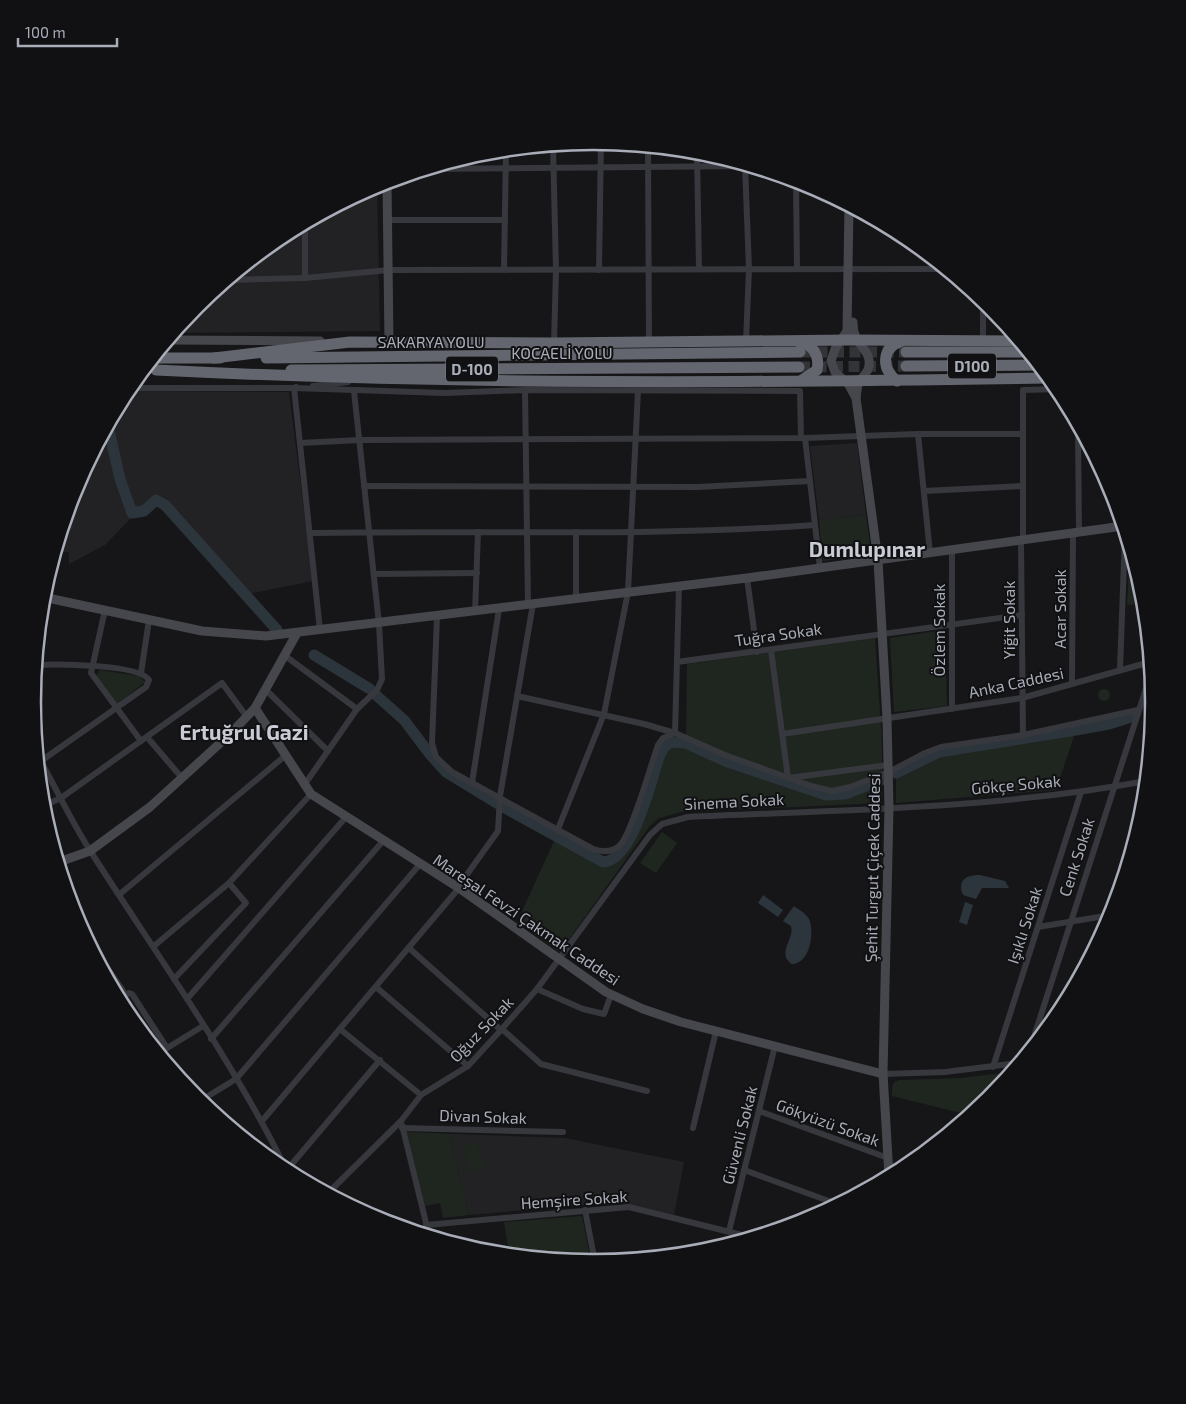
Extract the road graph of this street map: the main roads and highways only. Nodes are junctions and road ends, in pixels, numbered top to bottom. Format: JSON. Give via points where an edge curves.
{"nodes":[{"id":1,"x":791,"y":341,"type":"junction"},
{"id":2,"x":1010,"y":341,"type":"edge"},
{"id":3,"x":905,"y":346,"type":"junction"},
{"id":4,"x":800,"y":352,"type":"tunnel mouth"},
{"id":5,"x":1019,"y":352,"type":"edge"},
{"id":6,"x":162,"y":358,"type":"edge"},
{"id":7,"x":214,"y":358,"type":"junction"},
{"id":8,"x":1030,"y":365,"type":"edge"},
{"id":9,"x":906,"y":366,"type":"tunnel mouth"},
{"id":10,"x":800,"y":367,"type":"tunnel mouth"},
{"id":11,"x":152,"y":370,"type":"edge"},
{"id":12,"x":156,"y":370,"type":"junction"},
{"id":13,"x":1040,"y":378,"type":"edge"},
{"id":14,"x":800,"y":381,"type":"junction"},
{"id":15,"x":897,"y":381,"type":"junction"}],
"edges":[{"from":1,"to":3,"type":"highway","via":[[822,341],[850,334]]},
{"from":1,"to":7,"type":"highway","via":[[350,342]]},
{"from":1,"to":14,"type":"highway","via":[[807,344],[818,360],[817,370]]},
{"from":2,"to":3,"type":"highway"},
{"from":3,"to":5,"type":"highway","number":"D100"},
{"from":3,"to":15,"type":"highway","via":[[890,347],[886,354],[887,370]]},
{"from":4,"to":7,"type":"highway","name":"SAKARYA YOLU","number":"D-100"},
{"from":6,"to":7,"type":"highway","name":"SAKARYA YOLU","number":"D-100"},
{"from":8,"to":9,"type":"highway","number":"D100"},
{"from":10,"to":12,"type":"highway","name":"KOCAELİ YOLU","number":"D-100"},
{"from":11,"to":12,"type":"highway","name":"KOCAELİ YOLU","number":"D-100"},
{"from":12,"to":14,"type":"highway","via":[[369,380]]},
{"from":13,"to":15,"type":"highway"},
{"from":14,"to":15,"type":"highway"}]}
